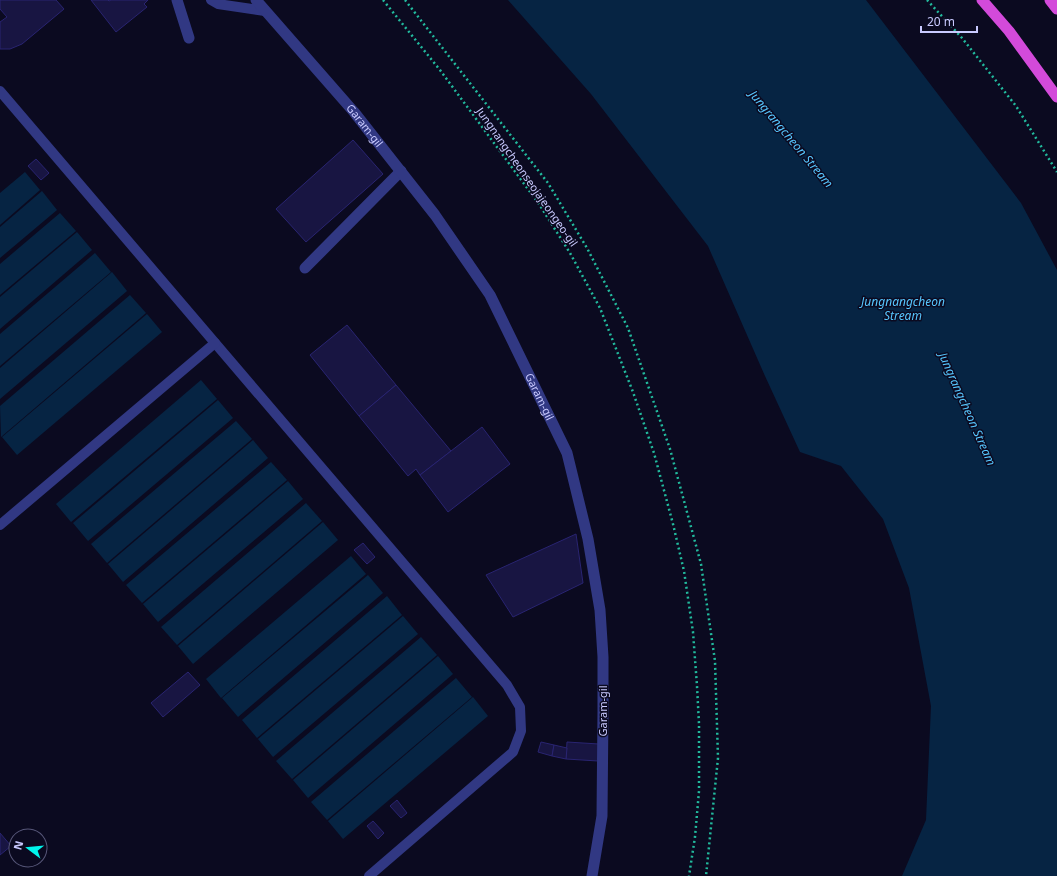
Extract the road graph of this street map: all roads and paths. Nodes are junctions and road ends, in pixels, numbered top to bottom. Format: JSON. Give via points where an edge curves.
{"nodes":[{"id":1,"x":177,"y":0,"type":"edge"},
{"id":2,"x":211,"y":0,"type":"edge"},
{"id":3,"x":256,"y":0,"type":"edge"},
{"id":4,"x":383,"y":0,"type":"edge"},
{"id":5,"x":405,"y":0,"type":"edge"},
{"id":6,"x":927,"y":0,"type":"edge"},
{"id":7,"x":982,"y":0,"type":"edge"},
{"id":8,"x":1050,"y":0,"type":"edge"},
{"id":9,"x":1057,"y":9,"type":"edge"},
{"id":10,"x":265,"y":11,"type":"junction"},
{"id":11,"x":189,"y":38,"type":"dead end"},
{"id":12,"x":0,"y":91,"type":"edge"},
{"id":13,"x":1057,"y":97,"type":"edge"},
{"id":14,"x":401,"y":171,"type":"junction"},
{"id":15,"x":1057,"y":172,"type":"edge"},
{"id":16,"x":305,"y":268,"type":"dead end"},
{"id":17,"x":215,"y":343,"type":"junction"},
{"id":18,"x":0,"y":525,"type":"edge"},
{"id":19,"x":369,"y":876,"type":"edge"},
{"id":20,"x":592,"y":876,"type":"edge"},
{"id":21,"x":689,"y":876,"type":"edge"},
{"id":22,"x":706,"y":876,"type":"edge"}],
"edges":[{"from":1,"to":11,"type":"street"},
{"from":2,"to":10,"type":"lane","via":[[218,4]]},
{"from":3,"to":10,"type":"street","name":"Garam-gil"},
{"from":4,"to":21,"type":"path","name":"Jungnangcheonseojajeongeo-gil","via":[[440,70],[539,204],[600,308],[633,392],[654,453],[673,524],[684,571],[693,632],[699,776],[695,837]]},
{"from":5,"to":22,"type":"path","via":[[548,183],[587,248],[628,328],[667,441],[701,564],[715,661],[718,758]]},
{"from":6,"to":15,"type":"path","via":[[962,38],[1007,94]]},
{"from":7,"to":13,"type":"highway","via":[[1009,31]]},
{"from":8,"to":9,"type":"highway"},
{"from":10,"to":14,"type":"street","name":"Garam-gil","via":[[354,112]]},
{"from":12,"to":17,"type":"lane"},
{"from":14,"to":16,"type":"street"},
{"from":14,"to":20,"type":"street","name":"Garam-gil","via":[[490,295],[567,454],[588,539],[600,610],[603,657],[602,816]]},
{"from":17,"to":18,"type":"lane"},
{"from":17,"to":19,"type":"lane","via":[[507,685],[520,707],[521,731],[513,752]]}]}
